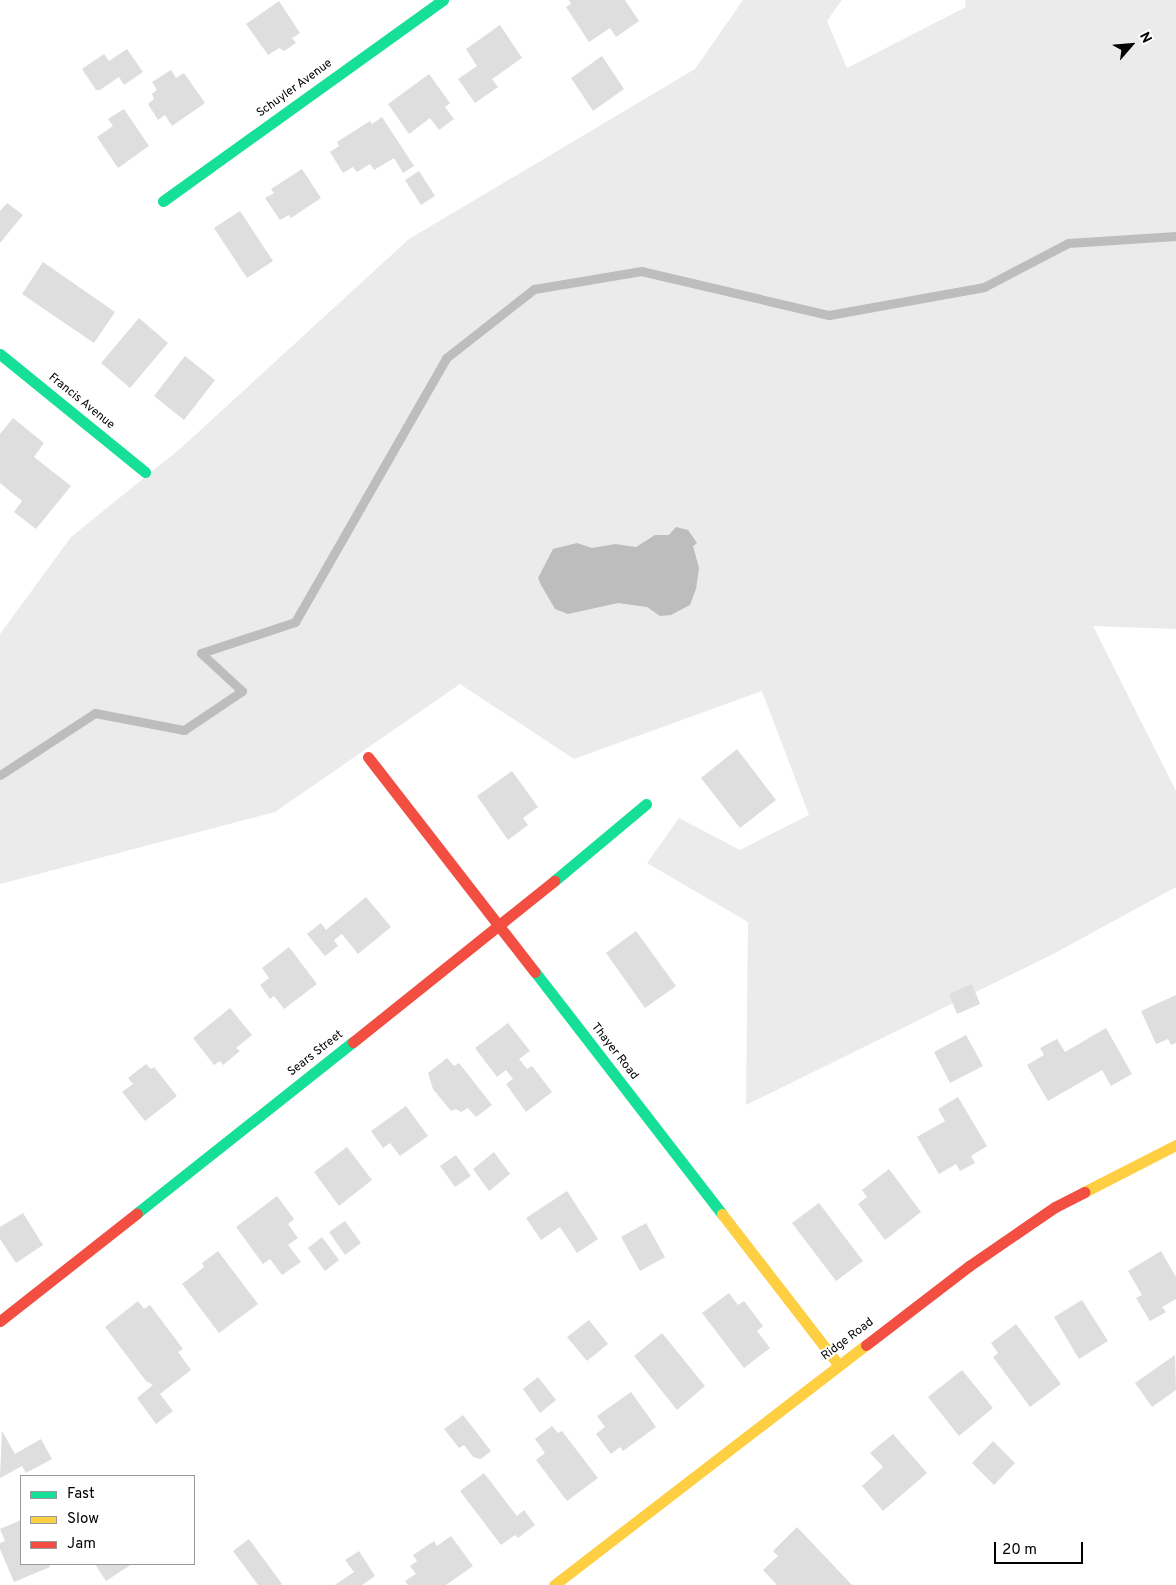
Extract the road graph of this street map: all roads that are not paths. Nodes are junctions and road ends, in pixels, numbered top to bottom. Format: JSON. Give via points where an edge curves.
{"nodes":[{"id":1,"x":443,"y":0,"type":"edge"},
{"id":2,"x":163,"y":201,"type":"dead end"},
{"id":3,"x":0,"y":354,"type":"edge"},
{"id":4,"x":145,"y":472,"type":"dead end"},
{"id":5,"x":368,"y":756,"type":"dead end"},
{"id":6,"x":646,"y":804,"type":"dead end"},
{"id":7,"x":500,"y":926,"type":"junction"},
{"id":8,"x":1176,"y":1144,"type":"edge"},
{"id":9,"x":0,"y":1321,"type":"edge"},
{"id":10,"x":838,"y":1364,"type":"junction"},
{"id":11,"x":554,"y":1585,"type":"edge"}],
"edges":[{"from":1,"to":2,"type":"street","name":"Schuyler Avenue"},
{"from":3,"to":4,"type":"street","name":"Francis Avenue"},
{"from":5,"to":7,"type":"street","name":"Thayer Road"},
{"from":6,"to":7,"type":"street","name":"Sears Street"},
{"from":7,"to":9,"type":"street","name":"Sears Street"},
{"from":7,"to":10,"type":"street","name":"Thayer Road"},
{"from":8,"to":10,"type":"street","name":"Ridge Road","via":[[1055,1207],[968,1266]]},
{"from":10,"to":11,"type":"street","name":"Ridge Road"}]}
